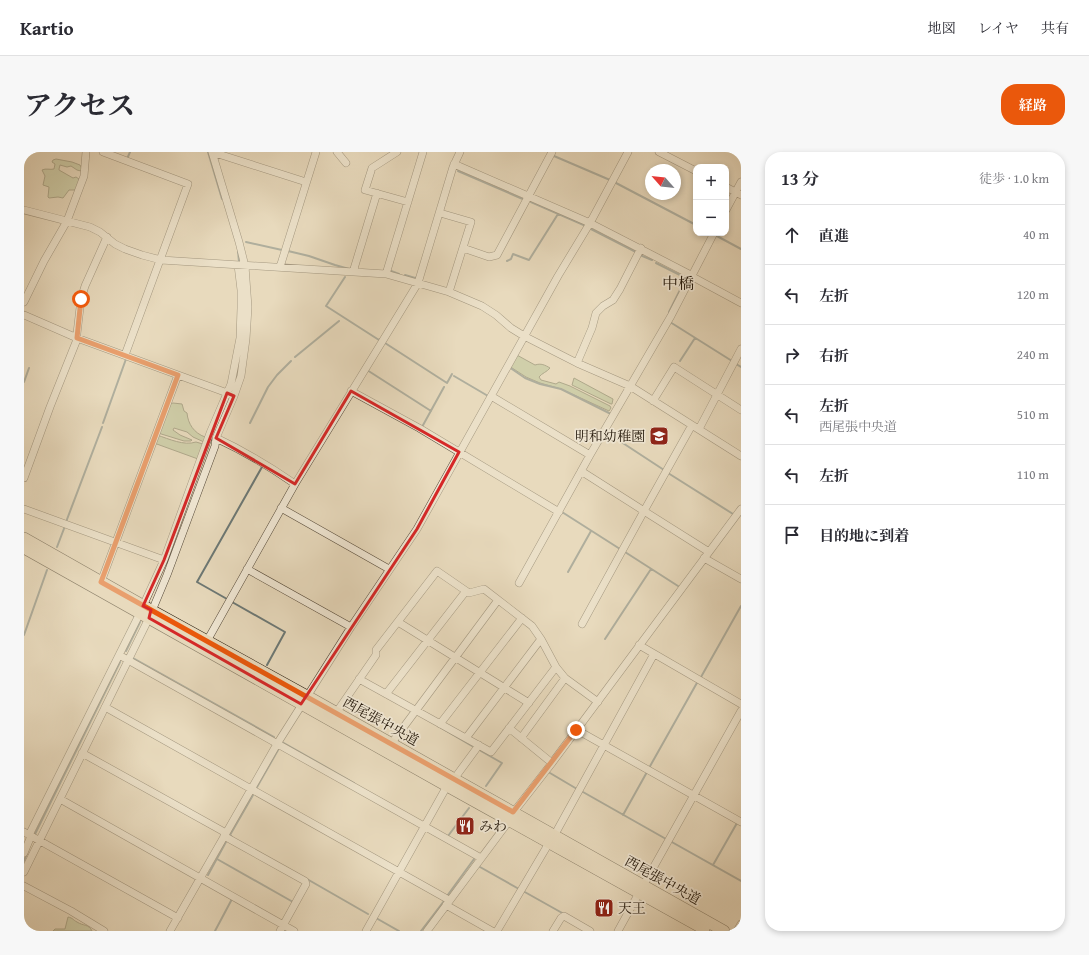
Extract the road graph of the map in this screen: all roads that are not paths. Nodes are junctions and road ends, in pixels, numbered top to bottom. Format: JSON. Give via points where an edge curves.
{"nodes":[{"id":1,"x":86,"y":152,"type":"edge"},
{"id":2,"x":103,"y":152,"type":"edge"},
{"id":3,"x":212,"y":152,"type":"edge"},
{"id":4,"x":241,"y":152,"type":"edge"},
{"id":5,"x":316,"y":152,"type":"edge"},
{"id":6,"x":337,"y":152,"type":"edge"},
{"id":7,"x":397,"y":152,"type":"edge"},
{"id":8,"x":423,"y":152,"type":"edge"},
{"id":9,"x":460,"y":152,"type":"edge"},
{"id":10,"x":552,"y":152,"type":"edge"},
{"id":11,"x":628,"y":152,"type":"edge"},
{"id":12,"x":659,"y":152,"type":"edge"},
{"id":13,"x":239,"y":160,"type":"junction"},
{"id":14,"x":346,"y":163,"type":"dead end"},
{"id":15,"x":454,"y":164,"type":"junction"},
{"id":16,"x":693,"y":169,"type":"edge"},
{"id":17,"x":306,"y":182,"type":"junction"},
{"id":18,"x":741,"y":182,"type":"edge"},
{"id":19,"x":729,"y":188,"type":"edge"},
{"id":20,"x":377,"y":193,"type":"junction"},
{"id":21,"x":738,"y":193,"type":"edge"},
{"id":22,"x":529,"y":196,"type":"junction"},
{"id":23,"x":408,"y":202,"type":"junction"},
{"id":24,"x":729,"y":206,"type":"edge"},
{"id":25,"x":24,"y":210,"type":"edge"},
{"id":26,"x":440,"y":212,"type":"junction"},
{"id":27,"x":67,"y":221,"type":"junction"},
{"id":28,"x":590,"y":222,"type":"junction"},
{"id":29,"x":712,"y":236,"type":"edge"},
{"id":30,"x":107,"y":237,"type":"junction"},
{"id":31,"x":463,"y":248,"type":"junction"},
{"id":32,"x":641,"y":248,"type":"junction"},
{"id":33,"x":161,"y":260,"type":"junction"},
{"id":34,"x":238,"y":265,"type":"junction"},
{"id":35,"x":246,"y":266,"type":"junction"},
{"id":36,"x":280,"y":268,"type":"junction"},
{"id":37,"x":354,"y":272,"type":"junction"},
{"id":38,"x":386,"y":274,"type":"junction"},
{"id":39,"x":691,"y":276,"type":"junction"},
{"id":40,"x":418,"y":283,"type":"junction"},
{"id":41,"x":449,"y":292,"type":"junction"},
{"id":42,"x":24,"y":302,"type":"edge"},
{"id":43,"x":741,"y":303,"type":"edge"},
{"id":44,"x":24,"y":315,"type":"edge"},
{"id":45,"x":524,"y":336,"type":"junction"},
{"id":46,"x":77,"y":338,"type":"junction"},
{"id":47,"x":741,"y":349,"type":"edge"},
{"id":48,"x":125,"y":355,"type":"junction"},
{"id":49,"x":577,"y":362,"type":"junction"},
{"id":50,"x":178,"y":375,"type":"junction"},
{"id":51,"x":630,"y":386,"type":"junction"},
{"id":52,"x":351,"y":391,"type":"junction"},
{"id":53,"x":231,"y":394,"type":"junction"},
{"id":54,"x":717,"y":395,"type":"junction"},
{"id":55,"x":491,"y":396,"type":"junction"},
{"id":56,"x":654,"y":401,"type":"junction"},
{"id":57,"x":741,"y":410,"type":"edge"},
{"id":58,"x":692,"y":425,"type":"junction"},
{"id":59,"x":699,"y":429,"type":"junction"},
{"id":60,"x":216,"y":438,"type":"junction"},
{"id":61,"x":459,"y":452,"type":"junction"},
{"id":62,"x":590,"y":455,"type":"junction"},
{"id":63,"x":741,"y":456,"type":"edge"},
{"id":64,"x":581,"y":471,"type":"junction"},
{"id":65,"x":24,"y":478,"type":"edge"},
{"id":66,"x":295,"y":484,"type":"junction"},
{"id":67,"x":281,"y":508,"type":"junction"},
{"id":68,"x":24,"y":509,"type":"edge"},
{"id":69,"x":741,"y":509,"type":"edge"},
{"id":70,"x":644,"y":511,"type":"junction"},
{"id":71,"x":559,"y":512,"type":"junction"},
{"id":72,"x":24,"y":538,"type":"edge"},
{"id":73,"x":116,"y":543,"type":"junction"},
{"id":74,"x":24,"y":548,"type":"edge"},
{"id":75,"x":707,"y":555,"type":"junction"},
{"id":76,"x":164,"y":560,"type":"junction"},
{"id":77,"x":247,"y":569,"type":"junction"},
{"id":78,"x":389,"y":569,"type":"junction"},
{"id":79,"x":741,"y":579,"type":"edge"},
{"id":80,"x":101,"y":582,"type":"junction"},
{"id":81,"x":519,"y":583,"type":"dead end"},
{"id":82,"x":466,"y":591,"type":"junction"},
{"id":83,"x":498,"y":600,"type":"junction"},
{"id":84,"x":146,"y":612,"type":"junction"},
{"id":85,"x":522,"y":618,"type":"junction"},
{"id":86,"x":398,"y":622,"type":"junction"},
{"id":87,"x":582,"y":624,"type":"dead end"},
{"id":88,"x":351,"y":627,"type":"junction"},
{"id":89,"x":541,"y":640,"type":"junction"},
{"id":90,"x":207,"y":641,"type":"junction"},
{"id":91,"x":428,"y":641,"type":"junction"},
{"id":92,"x":639,"y":645,"type":"junction"},
{"id":93,"x":654,"y":654,"type":"junction"},
{"id":94,"x":119,"y":655,"type":"junction"},
{"id":95,"x":456,"y":658,"type":"junction"},
{"id":96,"x":128,"y":660,"type":"junction"},
{"id":97,"x":556,"y":667,"type":"junction"},
{"id":98,"x":480,"y":672,"type":"junction"},
{"id":99,"x":565,"y":678,"type":"junction"},
{"id":100,"x":360,"y":679,"type":"junction"},
{"id":101,"x":505,"y":688,"type":"junction"},
{"id":102,"x":386,"y":694,"type":"junction"},
{"id":103,"x":304,"y":700,"type":"junction"},
{"id":104,"x":598,"y":702,"type":"junction"},
{"id":105,"x":529,"y":703,"type":"junction"},
{"id":106,"x":741,"y":704,"type":"edge"},
{"id":107,"x":105,"y":707,"type":"junction"},
{"id":108,"x":416,"y":711,"type":"junction"},
{"id":109,"x":741,"y":711,"type":"edge"},
{"id":110,"x":336,"y":712,"type":"junction"},
{"id":111,"x":440,"y":724,"type":"junction"},
{"id":112,"x":509,"y":728,"type":"junction"},
{"id":113,"x":576,"y":730,"type":"junction"},
{"id":114,"x":466,"y":738,"type":"junction"},
{"id":115,"x":521,"y":738,"type":"junction"},
{"id":116,"x":277,"y":744,"type":"junction"},
{"id":117,"x":392,"y":744,"type":"junction"},
{"id":118,"x":603,"y":745,"type":"junction"},
{"id":119,"x":479,"y":746,"type":"junction"},
{"id":120,"x":82,"y":753,"type":"junction"},
{"id":121,"x":552,"y":763,"type":"junction"},
{"id":122,"x":450,"y":783,"type":"junction"},
{"id":123,"x":251,"y":789,"type":"junction"},
{"id":124,"x":693,"y":796,"type":"junction"},
{"id":125,"x":60,"y":798,"type":"junction"},
{"id":126,"x":511,"y":817,"type":"junction"},
{"id":127,"x":741,"y":822,"type":"edge"},
{"id":128,"x":424,"y":826,"type":"junction"},
{"id":129,"x":28,"y":834,"type":"edge"},
{"id":130,"x":225,"y":834,"type":"junction"},
{"id":131,"x":552,"y":839,"type":"junction"},
{"id":132,"x":39,"y":841,"type":"junction"},
{"id":133,"x":24,"y":853,"type":"edge"},
{"id":134,"x":481,"y":858,"type":"junction"},
{"id":135,"x":24,"y":872,"type":"edge"},
{"id":136,"x":399,"y":872,"type":"junction"},
{"id":137,"x":200,"y":878,"type":"junction"},
{"id":138,"x":24,"y":886,"type":"edge"},
{"id":139,"x":641,"y":890,"type":"junction"},
{"id":140,"x":448,"y":903,"type":"junction"},
{"id":141,"x":178,"y":918,"type":"junction"},
{"id":142,"x":741,"y":924,"type":"edge"},
{"id":143,"x":282,"y":928,"type":"edge"},
{"id":144,"x":104,"y":931,"type":"edge"},
{"id":145,"x":170,"y":931,"type":"edge"},
{"id":146,"x":294,"y":931,"type":"edge"},
{"id":147,"x":366,"y":931,"type":"edge"},
{"id":148,"x":426,"y":931,"type":"edge"},
{"id":149,"x":492,"y":931,"type":"edge"},
{"id":150,"x":497,"y":931,"type":"edge"},
{"id":151,"x":553,"y":931,"type":"edge"},
{"id":152,"x":590,"y":931,"type":"edge"},
{"id":153,"x":618,"y":931,"type":"edge"},
{"id":154,"x":708,"y":931,"type":"edge"},
{"id":155,"x":724,"y":931,"type":"edge"},
{"id":156,"x":737,"y":931,"type":"edge"}],
"edges":[{"from":1,"to":27,"type":"street","via":[[84,176]]},
{"from":2,"to":33,"type":"street","via":[[188,184]]},
{"from":3,"to":13,"type":"street"},
{"from":3,"to":35,"type":"street"},
{"from":4,"to":13,"type":"street"},
{"from":5,"to":17,"type":"street"},
{"from":6,"to":14,"type":"street"},
{"from":7,"to":20,"type":"street","via":[[372,168],[365,190]]},
{"from":8,"to":23,"type":"street"},
{"from":9,"to":15,"type":"street"},
{"from":10,"to":22,"type":"street"},
{"from":11,"to":28,"type":"street"},
{"from":12,"to":16,"type":"street"},
{"from":13,"to":17,"type":"street"},
{"from":15,"to":22,"type":"street"},
{"from":15,"to":26,"type":"street"},
{"from":17,"to":36,"type":"street"},
{"from":18,"to":21,"type":"street"},
{"from":19,"to":21,"type":"street"},
{"from":20,"to":23,"type":"street"},
{"from":20,"to":37,"type":"street"},
{"from":21,"to":24,"type":"street"},
{"from":22,"to":28,"type":"street"},
{"from":22,"to":31,"type":"street","via":[[497,255],[489,257]]},
{"from":23,"to":38,"type":"street"},
{"from":25,"to":27,"type":"street"},
{"from":26,"to":31,"type":"street","via":[[471,222]]},
{"from":26,"to":40,"type":"street"},
{"from":27,"to":30,"type":"street","via":[[90,227]]},
{"from":27,"to":42,"type":"street"},
{"from":28,"to":32,"type":"street"},
{"from":28,"to":45,"type":"street"},
{"from":29,"to":39,"type":"street"},
{"from":30,"to":33,"type":"street","via":[[125,249]]},
{"from":30,"to":46,"type":"street","via":[[81,299]]},
{"from":31,"to":41,"type":"street"},
{"from":32,"to":39,"type":"street"},
{"from":32,"to":49,"type":"street","via":[[613,300],[596,313]]},
{"from":33,"to":34,"type":"street"},
{"from":33,"to":48,"type":"street"},
{"from":34,"to":35,"type":"street"},
{"from":34,"to":53,"type":"street","via":[[240,338]]},
{"from":35,"to":36,"type":"street"},
{"from":35,"to":53,"type":"street","via":[[246,339],[241,376]]},
{"from":36,"to":37,"type":"street"},
{"from":37,"to":38,"type":"street"},
{"from":38,"to":40,"type":"street"},
{"from":39,"to":43,"type":"street"},
{"from":39,"to":51,"type":"street"},
{"from":40,"to":41,"type":"street"},
{"from":40,"to":52,"type":"street"},
{"from":41,"to":45,"type":"street","via":[[487,309]]},
{"from":44,"to":46,"type":"street"},
{"from":45,"to":49,"type":"street"},
{"from":45,"to":55,"type":"street"},
{"from":46,"to":48,"type":"street"},
{"from":46,"to":65,"type":"street"},
{"from":47,"to":54,"type":"street"},
{"from":48,"to":50,"type":"street"},
{"from":49,"to":51,"type":"street"},
{"from":50,"to":53,"type":"street"},
{"from":50,"to":73,"type":"street"},
{"from":51,"to":56,"type":"street"},
{"from":51,"to":62,"type":"street"},
{"from":52,"to":61,"type":"street"},
{"from":52,"to":66,"type":"street"},
{"from":53,"to":60,"type":"street"},
{"from":53,"to":76,"type":"street","via":[[210,433]]},
{"from":54,"to":56,"type":"street","via":[[674,367]]},
{"from":54,"to":57,"type":"street"},
{"from":54,"to":59,"type":"street"},
{"from":55,"to":61,"type":"street"},
{"from":55,"to":62,"type":"street"},
{"from":56,"to":58,"type":"street"},
{"from":58,"to":59,"type":"street"},
{"from":58,"to":70,"type":"street"},
{"from":59,"to":63,"type":"street"},
{"from":60,"to":66,"type":"street","via":[[242,450]]},
{"from":60,"to":84,"type":"street","via":[[167,575]]},
{"from":61,"to":71,"type":"street"},
{"from":61,"to":78,"type":"street","via":[[417,529]]},
{"from":62,"to":64,"type":"street"},
{"from":64,"to":70,"type":"street"},
{"from":64,"to":71,"type":"street"},
{"from":66,"to":67,"type":"street"},
{"from":67,"to":77,"type":"street"},
{"from":67,"to":78,"type":"street"},
{"from":68,"to":73,"type":"street"},
{"from":69,"to":75,"type":"street"},
{"from":70,"to":75,"type":"street"},
{"from":70,"to":87,"type":"street"},
{"from":71,"to":81,"type":"street"},
{"from":72,"to":80,"type":"main road","name":"西尾張中央道"},
{"from":73,"to":76,"type":"street"},
{"from":73,"to":80,"type":"street"},
{"from":74,"to":84,"type":"main road","name":"西尾張中央道"},
{"from":75,"to":79,"type":"street"},
{"from":75,"to":92,"type":"street"},
{"from":76,"to":84,"type":"street"},
{"from":77,"to":88,"type":"street"},
{"from":77,"to":90,"type":"street"},
{"from":78,"to":88,"type":"street"},
{"from":80,"to":84,"type":"main road","name":"西尾張中央道"},
{"from":82,"to":83,"type":"street","via":[[469,593],[484,589]]},
{"from":82,"to":86,"type":"street","via":[[437,571]]},
{"from":82,"to":91,"type":"street"},
{"from":83,"to":85,"type":"street"},
{"from":83,"to":95,"type":"street"},
{"from":84,"to":90,"type":"main road","name":"西尾張中央道"},
{"from":84,"to":94,"type":"street"},
{"from":84,"to":96,"type":"street"},
{"from":84,"to":103,"type":"main road","name":"西尾張中央道"},
{"from":85,"to":89,"type":"street","via":[[532,626]]},
{"from":85,"to":98,"type":"street"},
{"from":86,"to":91,"type":"street"},
{"from":86,"to":100,"type":"street","via":[[376,650],[376,655]]},
{"from":88,"to":103,"type":"street"},
{"from":89,"to":97,"type":"street"},
{"from":89,"to":101,"type":"street"},
{"from":90,"to":103,"type":"main road","name":"西尾張中央道"},
{"from":91,"to":95,"type":"street"},
{"from":91,"to":102,"type":"street"},
{"from":92,"to":93,"type":"street"},
{"from":92,"to":104,"type":"street"},
{"from":93,"to":106,"type":"street"},
{"from":93,"to":118,"type":"street"},
{"from":94,"to":96,"type":"street"},
{"from":94,"to":129,"type":"street"},
{"from":95,"to":98,"type":"street"},
{"from":95,"to":108,"type":"street"},
{"from":96,"to":107,"type":"street"},
{"from":96,"to":116,"type":"street"},
{"from":97,"to":99,"type":"street"},
{"from":97,"to":105,"type":"street"},
{"from":98,"to":101,"type":"street"},
{"from":98,"to":111,"type":"street"},
{"from":99,"to":104,"type":"street"},
{"from":99,"to":115,"type":"street"},
{"from":100,"to":102,"type":"street"},
{"from":100,"to":110,"type":"street"},
{"from":101,"to":105,"type":"street"},
{"from":101,"to":114,"type":"street"},
{"from":102,"to":108,"type":"street"},
{"from":103,"to":110,"type":"main road","name":"西尾張中央道"},
{"from":103,"to":116,"type":"street"},
{"from":103,"to":122,"type":"main road","name":"西尾張中央道"},
{"from":104,"to":113,"type":"street"},
{"from":105,"to":112,"type":"street"},
{"from":107,"to":120,"type":"street"},
{"from":107,"to":123,"type":"street"},
{"from":108,"to":111,"type":"street"},
{"from":108,"to":117,"type":"street"},
{"from":109,"to":124,"type":"street"},
{"from":110,"to":117,"type":"main road","name":"西尾張中央道"},
{"from":111,"to":114,"type":"street"},
{"from":112,"to":115,"type":"street"},
{"from":112,"to":119,"type":"street","via":[[491,752]]},
{"from":113,"to":118,"type":"street"},
{"from":113,"to":121,"type":"street"},
{"from":114,"to":119,"type":"street"},
{"from":115,"to":121,"type":"street"},
{"from":116,"to":123,"type":"street"},
{"from":116,"to":128,"type":"street"},
{"from":117,"to":122,"type":"main road","name":"西尾張中央道"},
{"from":118,"to":124,"type":"street"},
{"from":118,"to":131,"type":"street"},
{"from":119,"to":122,"type":"street"},
{"from":120,"to":125,"type":"street"},
{"from":120,"to":130,"type":"street"},
{"from":121,"to":126,"type":"street"},
{"from":122,"to":126,"type":"main road","name":"西尾張中央道"},
{"from":122,"to":128,"type":"street"},
{"from":123,"to":130,"type":"street"},
{"from":123,"to":136,"type":"street"},
{"from":124,"to":127,"type":"street"},
{"from":124,"to":139,"type":"street"},
{"from":125,"to":132,"type":"street"},
{"from":125,"to":137,"type":"street"},
{"from":126,"to":131,"type":"main road","name":"西尾張中央道"},
{"from":126,"to":134,"type":"street"},
{"from":128,"to":134,"type":"street"},
{"from":128,"to":136,"type":"street"},
{"from":129,"to":132,"type":"street"},
{"from":129,"to":133,"type":"street"},
{"from":130,"to":137,"type":"street"},
{"from":130,"to":143,"type":"street","via":[[305,881],[306,884]]},
{"from":131,"to":139,"type":"main road","name":"西尾張中央道"},
{"from":131,"to":150,"type":"street"},
{"from":132,"to":135,"type":"street"},
{"from":132,"to":141,"type":"street"},
{"from":134,"to":140,"type":"street"},
{"from":136,"to":140,"type":"street"},
{"from":136,"to":147,"type":"street"},
{"from":137,"to":141,"type":"street"},
{"from":137,"to":143,"type":"street"},
{"from":138,"to":144,"type":"street"},
{"from":139,"to":153,"type":"street"},
{"from":139,"to":154,"type":"main road","name":"西尾張中央道"},
{"from":139,"to":155,"type":"main road","name":"西尾張中央道"},
{"from":140,"to":148,"type":"street"},
{"from":140,"to":149,"type":"street"},
{"from":141,"to":145,"type":"street"},
{"from":142,"to":156,"type":"street"},
{"from":143,"to":146,"type":"street"},
{"from":151,"to":152,"type":"street","via":[[564,916]]}]}
